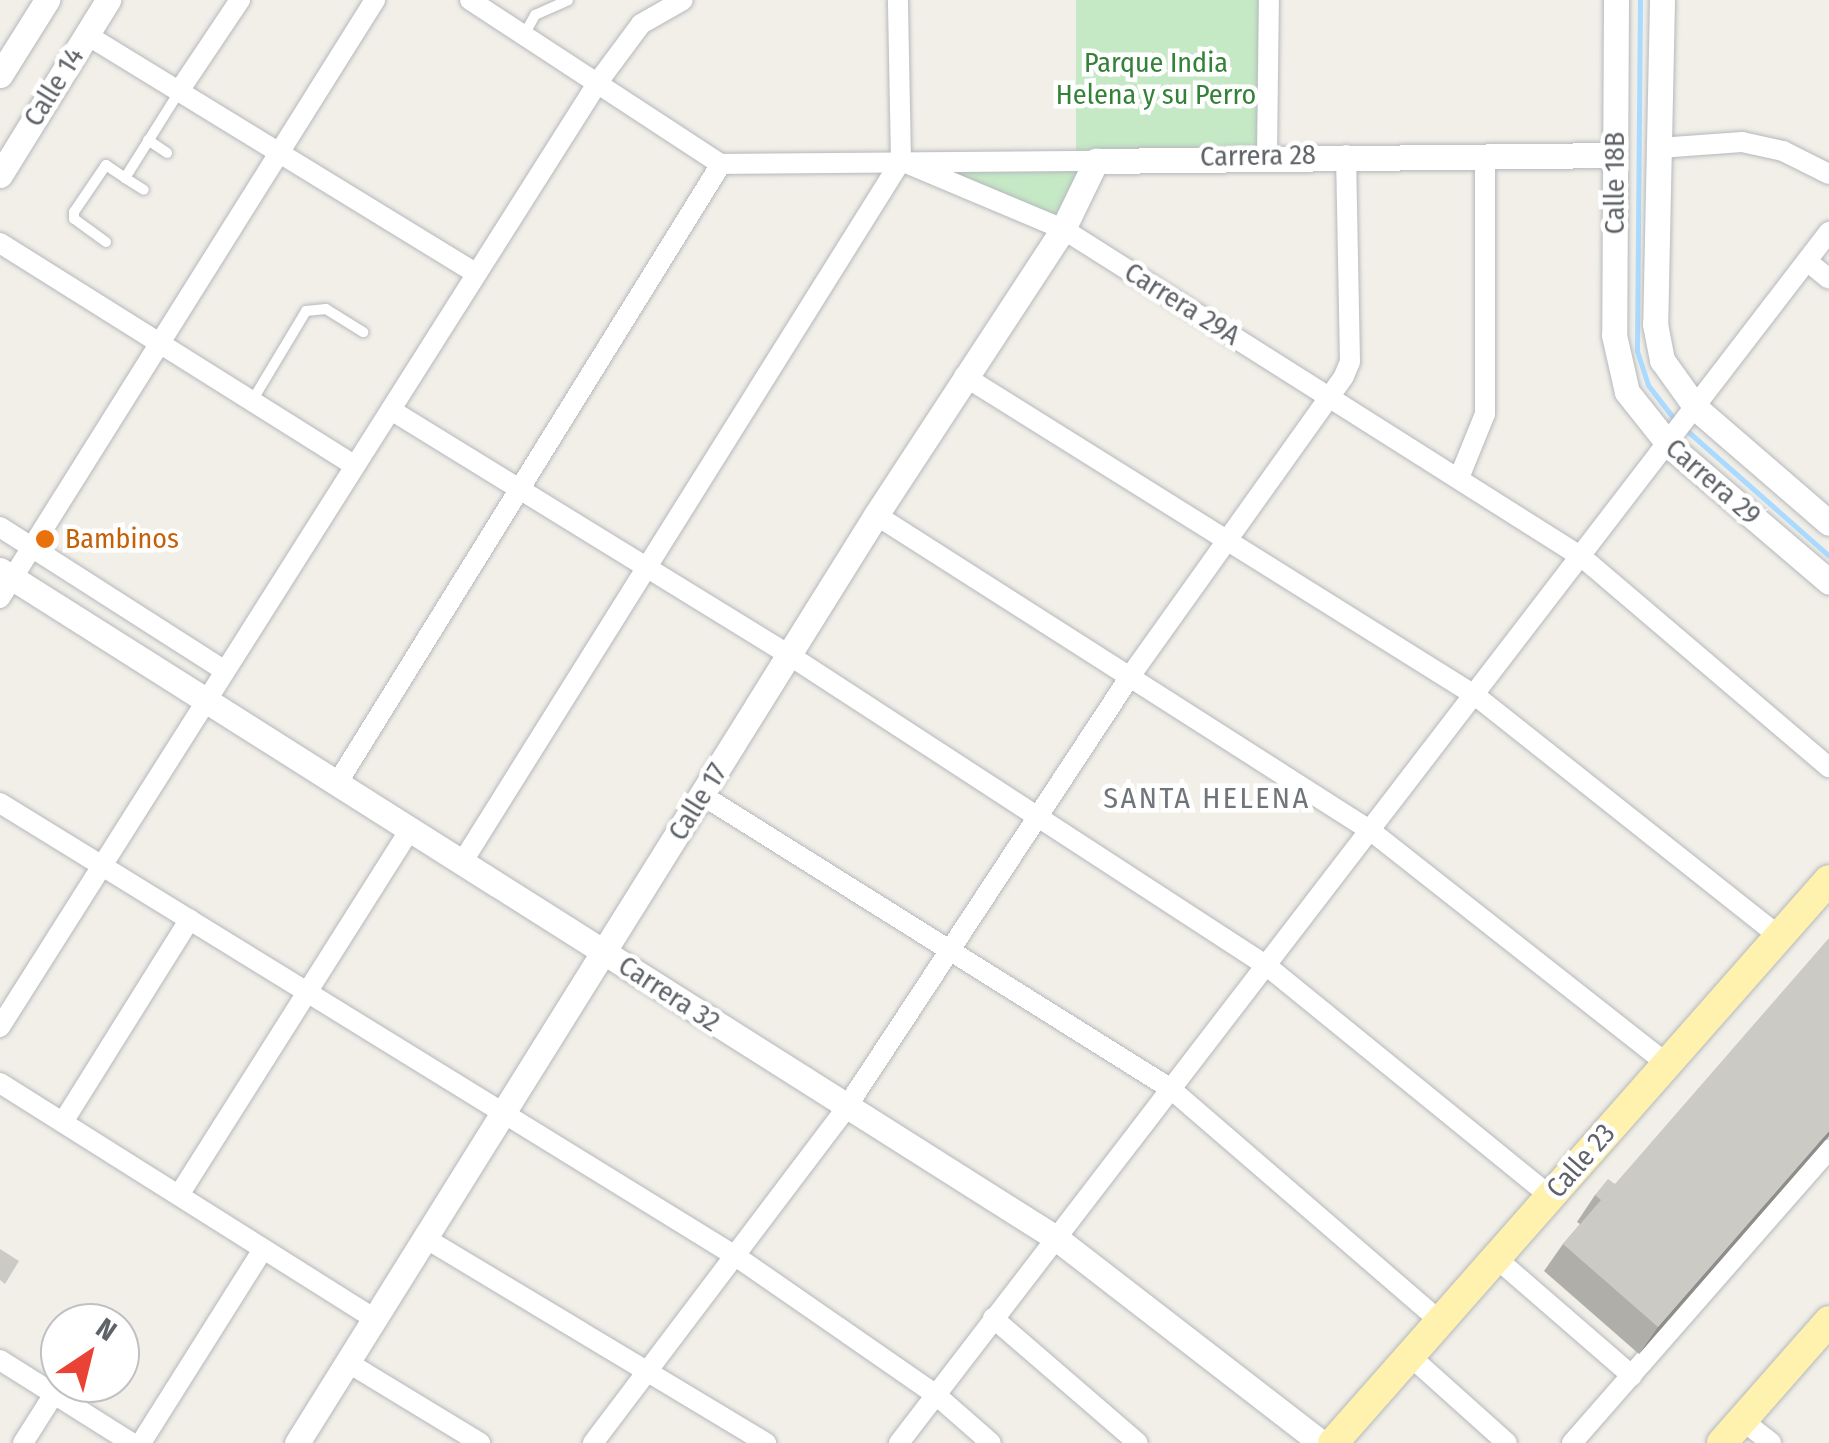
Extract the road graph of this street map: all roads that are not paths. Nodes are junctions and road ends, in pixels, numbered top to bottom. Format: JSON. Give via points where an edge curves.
{"nodes":[{"id":1,"x":47,"y":0,"type":"edge"},
{"id":2,"x":108,"y":0,"type":"edge"},
{"id":3,"x":240,"y":0,"type":"edge"},
{"id":4,"x":375,"y":0,"type":"edge"},
{"id":5,"x":470,"y":0,"type":"edge"},
{"id":6,"x":568,"y":0,"type":"edge"},
{"id":7,"x":682,"y":0,"type":"edge"},
{"id":8,"x":898,"y":0,"type":"edge"},
{"id":9,"x":1269,"y":0,"type":"edge"},
{"id":10,"x":1616,"y":0,"type":"edge"},
{"id":11,"x":1662,"y":0,"type":"edge"},
{"id":12,"x":87,"y":35,"type":"junction"},
{"id":13,"x":524,"y":35,"type":"junction"},
{"id":14,"x":4,"y":59,"type":"edge"},
{"id":15,"x":598,"y":82,"type":"junction"},
{"id":16,"x":179,"y":91,"type":"junction"},
{"id":17,"x":148,"y":140,"type":"junction"},
{"id":18,"x":1659,"y":148,"type":"junction"},
{"id":19,"x":167,"y":153,"type":"dead end"},
{"id":20,"x":280,"y":153,"type":"junction"},
{"id":21,"x":1346,"y":154,"type":"junction"},
{"id":22,"x":1267,"y":155,"type":"junction"},
{"id":23,"x":1485,"y":155,"type":"junction"},
{"id":24,"x":1615,"y":155,"type":"junction"},
{"id":25,"x":901,"y":161,"type":"junction"},
{"id":26,"x":1096,"y":161,"type":"junction"},
{"id":27,"x":721,"y":164,"type":"junction"},
{"id":28,"x":1829,"y":174,"type":"edge"},
{"id":29,"x":0,"y":175,"type":"edge"},
{"id":30,"x":125,"y":178,"type":"junction"},
{"id":31,"x":144,"y":190,"type":"dead end"},
{"id":32,"x":1063,"y":228,"type":"junction"},
{"id":33,"x":1829,"y":232,"type":"edge"},
{"id":34,"x":106,"y":242,"type":"dead end"},
{"id":35,"x":0,"y":243,"type":"edge"},
{"id":36,"x":1808,"y":261,"type":"junction"},
{"id":37,"x":477,"y":274,"type":"junction"},
{"id":38,"x":1829,"y":278,"type":"edge"},
{"id":39,"x":364,"y":332,"type":"dead end"},
{"id":40,"x":164,"y":346,"type":"junction"},
{"id":41,"x":1662,"y":360,"type":"joint"},
{"id":42,"x":1618,"y":365,"type":"joint"},
{"id":43,"x":964,"y":376,"type":"junction"},
{"id":44,"x":1328,"y":397,"type":"junction"},
{"id":45,"x":252,"y":401,"type":"junction"},
{"id":46,"x":391,"y":410,"type":"junction"},
{"id":47,"x":1693,"y":414,"type":"junction"},
{"id":48,"x":1672,"y":442,"type":"junction"},
{"id":49,"x":356,"y":466,"type":"junction"},
{"id":50,"x":1459,"y":478,"type":"junction"},
{"id":51,"x":520,"y":490,"type":"junction"},
{"id":52,"x":876,"y":515,"type":"junction"},
{"id":53,"x":1829,"y":524,"type":"edge"},
{"id":54,"x":0,"y":527,"type":"edge"},
{"id":55,"x":1231,"y":540,"type":"junction"},
{"id":56,"x":32,"y":548,"type":"junction"},
{"id":57,"x":1583,"y":558,"type":"junction"},
{"id":58,"x":642,"y":565,"type":"junction"},
{"id":59,"x":4,"y":582,"type":"edge"},
{"id":60,"x":1829,"y":582,"type":"edge"},
{"id":61,"x":789,"y":655,"type":"junction"},
{"id":62,"x":225,"y":672,"type":"junction"},
{"id":63,"x":1131,"y":675,"type":"junction"},
{"id":64,"x":1476,"y":696,"type":"junction"},
{"id":65,"x":207,"y":700,"type":"junction"},
{"id":66,"x":1829,"y":767,"type":"edge"},
{"id":67,"x":338,"y":782,"type":"junction"},
{"id":68,"x":702,"y":795,"type":"junction"},
{"id":69,"x":0,"y":803,"type":"edge"},
{"id":70,"x":1037,"y":817,"type":"junction"},
{"id":71,"x":411,"y":828,"type":"junction"},
{"id":72,"x":1371,"y":831,"type":"junction"},
{"id":73,"x":463,"y":861,"type":"junction"},
{"id":74,"x":104,"y":866,"type":"junction"},
{"id":75,"x":1826,"y":890,"type":"edge"},
{"id":76,"x":190,"y":919,"type":"junction"},
{"id":77,"x":1779,"y":936,"type":"junction"},
{"id":78,"x":604,"y":952,"type":"junction"},
{"id":79,"x":951,"y":953,"type":"junction"},
{"id":80,"x":1267,"y":966,"type":"junction"},
{"id":81,"x":310,"y":989,"type":"junction"},
{"id":82,"x":0,"y":1027,"type":"edge"},
{"id":83,"x":1666,"y":1064,"type":"junction"},
{"id":84,"x":0,"y":1083,"type":"edge"},
{"id":85,"x":1172,"y":1089,"type":"junction"},
{"id":86,"x":846,"y":1108,"type":"junction"},
{"id":87,"x":504,"y":1111,"type":"junction"},
{"id":88,"x":63,"y":1122,"type":"junction"},
{"id":89,"x":1829,"y":1150,"type":"edge"},
{"id":90,"x":179,"y":1196,"type":"junction"},
{"id":91,"x":1550,"y":1196,"type":"junction"},
{"id":92,"x":425,"y":1238,"type":"junction"},
{"id":93,"x":1056,"y":1238,"type":"junction"},
{"id":94,"x":264,"y":1248,"type":"junction"},
{"id":95,"x":737,"y":1257,"type":"junction"},
{"id":96,"x":1496,"y":1258,"type":"junction"},
{"id":97,"x":994,"y":1318,"type":"junction"},
{"id":98,"x":375,"y":1319,"type":"junction"},
{"id":99,"x":1829,"y":1320,"type":"edge"},
{"id":100,"x":1440,"y":1321,"type":"junction"},
{"id":101,"x":1410,"y":1356,"type":"junction"},
{"id":102,"x":0,"y":1360,"type":"edge"},
{"id":103,"x":347,"y":1362,"type":"junction"},
{"id":104,"x":644,"y":1370,"type":"junction"},
{"id":105,"x":1632,"y":1376,"type":"junction"},
{"id":106,"x":40,"y":1385,"type":"edge"},
{"id":107,"x":935,"y":1394,"type":"junction"},
{"id":108,"x":48,"y":1403,"type":"edge"},
{"id":109,"x":68,"y":1403,"type":"edge"},
{"id":110,"x":1732,"y":1432,"type":"edge"},
{"id":111,"x":23,"y":1443,"type":"edge"},
{"id":112,"x":132,"y":1443,"type":"edge"},
{"id":113,"x":141,"y":1443,"type":"edge"},
{"id":114,"x":297,"y":1443,"type":"edge"},
{"id":115,"x":480,"y":1443,"type":"edge"},
{"id":116,"x":593,"y":1443,"type":"edge"},
{"id":117,"x":766,"y":1443,"type":"edge"},
{"id":118,"x":898,"y":1443,"type":"edge"},
{"id":119,"x":992,"y":1443,"type":"edge"},
{"id":120,"x":1138,"y":1443,"type":"edge"},
{"id":121,"x":1321,"y":1443,"type":"edge"},
{"id":122,"x":1333,"y":1443,"type":"edge"},
{"id":123,"x":1507,"y":1443,"type":"edge"},
{"id":124,"x":1572,"y":1443,"type":"edge"},
{"id":125,"x":1771,"y":1443,"type":"edge"}],
"edges":[{"from":1,"to":14,"type":"street","name":"Calle 14"},
{"from":2,"to":12,"type":"street","name":"Calle 14"},
{"from":3,"to":16,"type":"street"},
{"from":4,"to":20,"type":"street"},
{"from":5,"to":13,"type":"street"},
{"from":6,"to":13,"type":"lane","via":[[536,14]]},
{"from":7,"to":15,"type":"street","via":[[641,24]]},
{"from":8,"to":25,"type":"street"},
{"from":9,"to":22,"type":"street"},
{"from":10,"to":24,"type":"street","name":"Calle 18B"},
{"from":11,"to":18,"type":"street","name":"Calle 18B"},
{"from":12,"to":16,"type":"street"},
{"from":12,"to":29,"type":"street","name":"Calle 14"},
{"from":13,"to":15,"type":"street"},
{"from":15,"to":27,"type":"street"},
{"from":15,"to":37,"type":"street"},
{"from":16,"to":17,"type":"lane"},
{"from":16,"to":20,"type":"street"},
{"from":17,"to":19,"type":"lane"},
{"from":17,"to":30,"type":"lane"},
{"from":18,"to":28,"type":"street","via":[[1742,142]]},
{"from":18,"to":41,"type":"street","name":"Calle 18B","via":[[1655,324]]},
{"from":20,"to":37,"type":"street"},
{"from":20,"to":40,"type":"street"},
{"from":21,"to":22,"type":"street","name":"Carrera 28"},
{"from":21,"to":23,"type":"street","name":"Carrera 28"},
{"from":21,"to":44,"type":"street","via":[[1350,362]]},
{"from":22,"to":26,"type":"street","name":"Carrera 28"},
{"from":23,"to":24,"type":"street","name":"Carrera 28"},
{"from":23,"to":50,"type":"street","via":[[1485,414]]},
{"from":24,"to":42,"type":"street","name":"Calle 18B"},
{"from":25,"to":26,"type":"street","name":"Carrera 28"},
{"from":25,"to":27,"type":"street","name":"Carrera 29A"},
{"from":25,"to":32,"type":"street","name":"Carrera 29A"},
{"from":25,"to":58,"type":"street"},
{"from":26,"to":32,"type":"street","name":"Calle 17"},
{"from":27,"to":51,"type":"street"},
{"from":30,"to":31,"type":"lane"},
{"from":30,"to":34,"type":"lane","via":[[106,165],[74,212],[74,219]]},
{"from":32,"to":43,"type":"street","name":"Calle 17"},
{"from":32,"to":44,"type":"street","name":"Carrera 29A"},
{"from":33,"to":36,"type":"street"},
{"from":35,"to":40,"type":"street"},
{"from":36,"to":38,"type":"street"},
{"from":36,"to":47,"type":"street"},
{"from":37,"to":46,"type":"street"},
{"from":39,"to":45,"type":"lane","via":[[326,309],[306,311]]},
{"from":40,"to":45,"type":"street"},
{"from":40,"to":56,"type":"street"},
{"from":41,"to":47,"type":"street","name":"Carrera 29"},
{"from":42,"to":48,"type":"street","name":"Carrera 29","via":[[1640,414]]},
{"from":43,"to":52,"type":"street","name":"Calle 17"},
{"from":43,"to":55,"type":"street"},
{"from":44,"to":50,"type":"street","name":"Carrera 29A"},
{"from":44,"to":55,"type":"street"},
{"from":45,"to":49,"type":"street"},
{"from":46,"to":49,"type":"street"},
{"from":46,"to":51,"type":"street"},
{"from":47,"to":48,"type":"street"},
{"from":47,"to":53,"type":"street","name":"Carrera 29"},
{"from":48,"to":57,"type":"street"},
{"from":48,"to":60,"type":"street","name":"Carrera 29"},
{"from":49,"to":62,"type":"street"},
{"from":50,"to":57,"type":"street","name":"Carrera 29A"},
{"from":51,"to":58,"type":"street"},
{"from":51,"to":67,"type":"street"},
{"from":52,"to":61,"type":"street","name":"Calle 17"},
{"from":52,"to":63,"type":"street"},
{"from":54,"to":56,"type":"street"},
{"from":55,"to":63,"type":"street"},
{"from":55,"to":64,"type":"street"},
{"from":56,"to":59,"type":"street"},
{"from":56,"to":62,"type":"street"},
{"from":57,"to":64,"type":"street"},
{"from":57,"to":66,"type":"street","name":"Carrera 29A"},
{"from":58,"to":61,"type":"street"},
{"from":58,"to":73,"type":"street"},
{"from":59,"to":65,"type":"street","name":"Carrera 32"},
{"from":61,"to":68,"type":"street","name":"Calle 17"},
{"from":61,"to":70,"type":"street"},
{"from":62,"to":65,"type":"street"},
{"from":63,"to":70,"type":"street"},
{"from":63,"to":72,"type":"street"},
{"from":64,"to":72,"type":"street"},
{"from":64,"to":77,"type":"street"},
{"from":65,"to":67,"type":"street","name":"Carrera 32"},
{"from":65,"to":74,"type":"street"},
{"from":67,"to":71,"type":"street","name":"Carrera 32"},
{"from":68,"to":78,"type":"street","name":"Calle 17"},
{"from":68,"to":79,"type":"street"},
{"from":69,"to":74,"type":"street"},
{"from":70,"to":79,"type":"street"},
{"from":70,"to":80,"type":"street"},
{"from":71,"to":73,"type":"street","name":"Carrera 32"},
{"from":71,"to":81,"type":"street"},
{"from":72,"to":80,"type":"street"},
{"from":72,"to":83,"type":"street"},
{"from":73,"to":78,"type":"street","name":"Carrera 32"},
{"from":74,"to":76,"type":"street"},
{"from":74,"to":82,"type":"street"},
{"from":75,"to":77,"type":"main road","name":"Calle 23"},
{"from":76,"to":81,"type":"street"},
{"from":76,"to":88,"type":"street"},
{"from":77,"to":83,"type":"main road","name":"Calle 23"},
{"from":78,"to":86,"type":"street","name":"Carrera 32"},
{"from":78,"to":87,"type":"street","name":"Calle 17"},
{"from":79,"to":85,"type":"street"},
{"from":79,"to":86,"type":"street"},
{"from":80,"to":85,"type":"street"},
{"from":80,"to":91,"type":"street"},
{"from":81,"to":87,"type":"street"},
{"from":81,"to":90,"type":"street"},
{"from":83,"to":91,"type":"main road","name":"Calle 23"},
{"from":84,"to":88,"type":"street"},
{"from":85,"to":93,"type":"street"},
{"from":85,"to":100,"type":"street"},
{"from":86,"to":93,"type":"street","name":"Carrera 32"},
{"from":86,"to":95,"type":"street"},
{"from":87,"to":92,"type":"street","name":"Calle 17"},
{"from":87,"to":95,"type":"street"},
{"from":88,"to":90,"type":"street"},
{"from":89,"to":105,"type":"street"},
{"from":90,"to":94,"type":"street"},
{"from":91,"to":96,"type":"main road","name":"Calle 23"},
{"from":92,"to":98,"type":"street","name":"Calle 17"},
{"from":92,"to":104,"type":"street"},
{"from":93,"to":97,"type":"street"},
{"from":93,"to":121,"type":"street","name":"Carrera 32"},
{"from":94,"to":98,"type":"street"},
{"from":94,"to":113,"type":"street"},
{"from":95,"to":104,"type":"street"},
{"from":95,"to":107,"type":"street"},
{"from":96,"to":100,"type":"main road","name":"Calle 23"},
{"from":96,"to":105,"type":"street"},
{"from":97,"to":107,"type":"street"},
{"from":97,"to":120,"type":"street"},
{"from":98,"to":103,"type":"street","name":"Calle 17"},
{"from":99,"to":110,"type":"main road"},
{"from":100,"to":101,"type":"main road","name":"Calle 23"},
{"from":101,"to":122,"type":"main road","name":"Calle 23"},
{"from":101,"to":123,"type":"street"},
{"from":102,"to":106,"type":"street"},
{"from":103,"to":114,"type":"street","name":"Calle 17"},
{"from":103,"to":115,"type":"street"},
{"from":104,"to":116,"type":"street"},
{"from":104,"to":117,"type":"street"},
{"from":105,"to":124,"type":"street"},
{"from":107,"to":118,"type":"street"},
{"from":107,"to":119,"type":"street"},
{"from":108,"to":111,"type":"street"},
{"from":109,"to":112,"type":"street"},
{"from":110,"to":125,"type":"street"}]}
